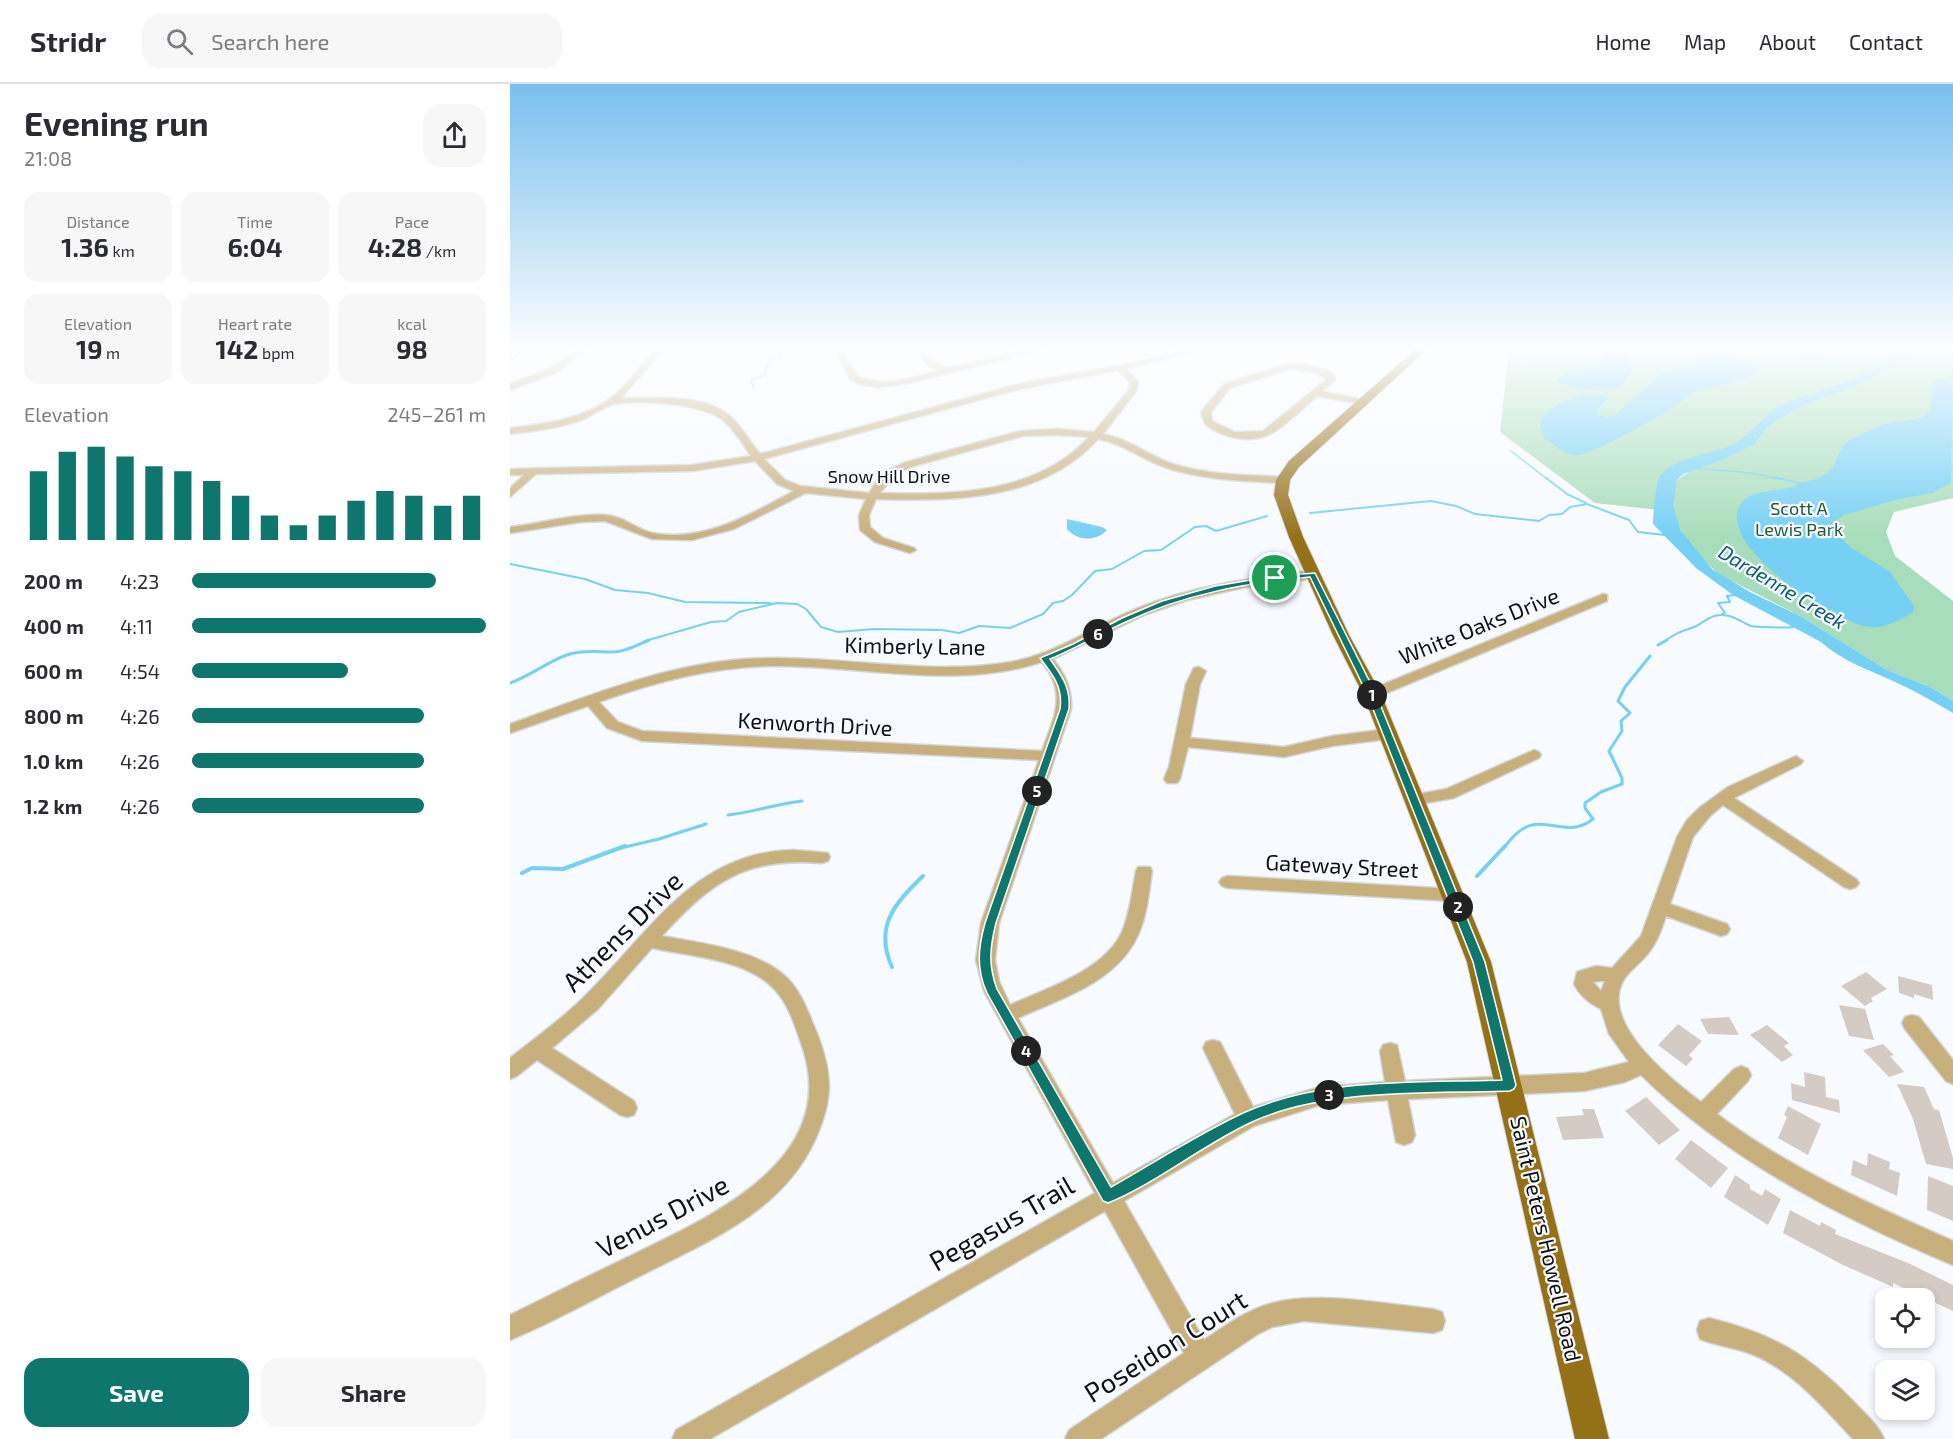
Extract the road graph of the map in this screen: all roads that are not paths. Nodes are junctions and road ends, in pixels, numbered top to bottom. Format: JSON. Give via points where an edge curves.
{"nodes":[{"id":1,"x":589,"y":413,"type":"edge"},
{"id":2,"x":721,"y":413,"type":"edge"},
{"id":3,"x":936,"y":413,"type":"edge"},
{"id":4,"x":1113,"y":413,"type":"edge"},
{"id":5,"x":1206,"y":413,"type":"edge"},
{"id":6,"x":1292,"y":413,"type":"edge"},
{"id":7,"x":1350,"y":413,"type":"edge"},
{"id":8,"x":510,"y":431,"type":"edge"},
{"id":9,"x":1093,"y":436,"type":"junction"},
{"id":10,"x":760,"y":458,"type":"junction"},
{"id":11,"x":534,"y":471,"type":"junction"},
{"id":12,"x":510,"y":472,"type":"edge"},
{"id":13,"x":1283,"y":480,"type":"junction"},
{"id":14,"x":802,"y":491,"type":"junction"},
{"id":15,"x":510,"y":494,"type":"edge"},
{"id":16,"x":873,"y":495,"type":"junction"},
{"id":17,"x":510,"y":530,"type":"edge"},
{"id":18,"x":910,"y":550,"type":"dead end"},
{"id":19,"x":1312,"y":575,"type":"junction"},
{"id":20,"x":1603,"y":598,"type":"dead end"},
{"id":21,"x":1045,"y":658,"type":"junction"},
{"id":22,"x":1199,"y":671,"type":"dead end"},
{"id":23,"x":1372,"y":694,"type":"junction"},
{"id":24,"x":592,"y":701,"type":"junction"},
{"id":25,"x":510,"y":729,"type":"edge"},
{"id":26,"x":1388,"y":734,"type":"junction"},
{"id":27,"x":1181,"y":742,"type":"junction"},
{"id":28,"x":1534,"y":755,"type":"dead end"},
{"id":29,"x":1049,"y":756,"type":"junction"},
{"id":30,"x":1796,"y":761,"type":"dead end"},
{"id":31,"x":1172,"y":779,"type":"dead end"},
{"id":32,"x":1724,"y":798,"type":"junction"},
{"id":33,"x":1414,"y":800,"type":"junction"},
{"id":34,"x":822,"y":857,"type":"dead end"},
{"id":35,"x":1144,"y":871,"type":"dead end"},
{"id":36,"x":1228,"y":882,"type":"dead end"},
{"id":37,"x":1850,"y":883,"type":"dead end"},
{"id":38,"x":1453,"y":895,"type":"junction"},
{"id":39,"x":1660,"y":907,"type":"junction"},
{"id":40,"x":1721,"y":929,"type":"dead end"},
{"id":41,"x":648,"y":940,"type":"junction"},
{"id":42,"x":1615,"y":976,"type":"junction"},
{"id":43,"x":1610,"y":1005,"type":"junction"},
{"id":44,"x":1006,"y":1015,"type":"junction"},
{"id":45,"x":1912,"y":1023,"type":"dead end"},
{"id":46,"x":537,"y":1048,"type":"junction"},
{"id":47,"x":1213,"y":1048,"type":"dead end"},
{"id":48,"x":1390,"y":1051,"type":"dead end"},
{"id":49,"x":1644,"y":1064,"type":"junction"},
{"id":50,"x":510,"y":1070,"type":"edge"},
{"id":51,"x":1741,"y":1075,"type":"dead end"},
{"id":52,"x":1953,"y":1075,"type":"edge"},
{"id":53,"x":1510,"y":1085,"type":"junction"},
{"id":54,"x":1397,"y":1091,"type":"junction"},
{"id":55,"x":627,"y":1108,"type":"dead end"},
{"id":56,"x":1701,"y":1116,"type":"junction"},
{"id":57,"x":1248,"y":1118,"type":"junction"},
{"id":58,"x":1404,"y":1135,"type":"dead end"},
{"id":59,"x":1108,"y":1196,"type":"junction"},
{"id":60,"x":1953,"y":1253,"type":"edge"},
{"id":61,"x":1433,"y":1321,"type":"dead end"},
{"id":62,"x":510,"y":1328,"type":"edge"},
{"id":63,"x":1709,"y":1330,"type":"dead end"},
{"id":64,"x":1200,"y":1357,"type":"junction"},
{"id":65,"x":685,"y":1439,"type":"edge"},
{"id":66,"x":1078,"y":1439,"type":"edge"},
{"id":67,"x":1592,"y":1439,"type":"edge"},
{"id":68,"x":1871,"y":1439,"type":"edge"}],
"edges":[{"from":1,"to":8,"type":"street"},
{"from":2,"to":10,"type":"street","name":"Snow Hill Drive"},
{"from":3,"to":10,"type":"street"},
{"from":4,"to":9,"type":"street","name":"Snow Hill Drive"},
{"from":5,"to":6,"type":"street","via":[[1208,422],[1242,436],[1270,431]]},
{"from":7,"to":13,"type":"main road","via":[[1294,464]]},
{"from":9,"to":13,"type":"street","via":[[1116,440],[1154,460],[1188,470]]},
{"from":9,"to":16,"type":"street","name":"Snow Hill Drive","via":[[1063,466],[1019,484],[966,493]]},
{"from":9,"to":16,"type":"street","via":[[1041,431],[1013,435],[900,467],[882,481]]},
{"from":10,"to":11,"type":"street","via":[[692,468]]},
{"from":10,"to":14,"type":"street","name":"Snow Hill Drive","via":[[779,481]]},
{"from":11,"to":12,"type":"street"},
{"from":11,"to":15,"type":"street"},
{"from":13,"to":19,"type":"main road","name":"Saint Peters Howell Road","via":[[1281,495]]},
{"from":14,"to":16,"type":"street","name":"Snow Hill Drive"},
{"from":14,"to":17,"type":"street","via":[[732,527],[695,536],[650,536],[619,520],[602,518]]},
{"from":16,"to":18,"type":"street","via":[[862,523],[867,532]]},
{"from":19,"to":21,"type":"street","name":"Kimberly Lane","via":[[1232,585],[1172,601],[1124,619]]},
{"from":19,"to":23,"type":"main road","name":"Saint Peters Howell Road"},
{"from":20,"to":23,"type":"street","name":"White Oaks Drive"},
{"from":21,"to":24,"type":"street","name":"Kimberly Lane","via":[[961,671],[738,663],[677,674]]},
{"from":21,"to":29,"type":"street","via":[[1062,681],[1065,700]]},
{"from":22,"to":27,"type":"street"},
{"from":23,"to":26,"type":"main road","name":"Saint Peters Howell Road"},
{"from":24,"to":25,"type":"street","name":"Kimberly Lane"},
{"from":24,"to":29,"type":"street","name":"Kenworth Drive","via":[[606,722],[642,735]]},
{"from":26,"to":27,"type":"street","via":[[1284,752]]},
{"from":26,"to":33,"type":"main road","name":"Saint Peters Howell Road"},
{"from":27,"to":31,"type":"street"},
{"from":28,"to":33,"type":"street","via":[[1449,794]]},
{"from":29,"to":44,"type":"street","via":[[985,943],[986,975]]},
{"from":30,"to":32,"type":"street"},
{"from":32,"to":37,"type":"street"},
{"from":32,"to":39,"type":"street","via":[[1707,808],[1689,829]]},
{"from":33,"to":38,"type":"main road","name":"Saint Peters Howell Road"},
{"from":34,"to":41,"type":"street","name":"Athens Drive","via":[[781,856],[736,867],[683,904]]},
{"from":35,"to":44,"type":"street","via":[[1130,934],[1109,963]]},
{"from":36,"to":38,"type":"street","name":"Gateway Street"},
{"from":38,"to":53,"type":"main road","name":"Saint Peters Howell Road","via":[[1485,980]]},
{"from":39,"to":40,"type":"street"},
{"from":39,"to":42,"type":"street","via":[[1646,944]]},
{"from":41,"to":46,"type":"street","name":"Athens Drive","via":[[590,1004]]},
{"from":41,"to":62,"type":"street","name":"Venus Drive","via":[[752,965],[775,977],[791,997],[815,1055],[820,1088],[817,1108],[789,1163],[742,1210]]},
{"from":42,"to":43,"type":"street"},
{"from":42,"to":43,"type":"street","via":[[1608,973],[1584,977],[1583,984],[1595,997]]},
{"from":43,"to":49,"type":"street","via":[[1618,1032]]},
{"from":44,"to":59,"type":"street"},
{"from":45,"to":52,"type":"street"},
{"from":46,"to":50,"type":"street","name":"Athens Drive"},
{"from":46,"to":55,"type":"street"},
{"from":47,"to":57,"type":"street"},
{"from":48,"to":54,"type":"street"},
{"from":49,"to":53,"type":"street","name":"Pegasus Trail","via":[[1584,1082]]},
{"from":49,"to":56,"type":"street"},
{"from":51,"to":56,"type":"street"},
{"from":53,"to":54,"type":"street","name":"Pegasus Trail"},
{"from":53,"to":67,"type":"main road","name":"Saint Peters Howell Road"},
{"from":54,"to":57,"type":"street","name":"Pegasus Trail","via":[[1320,1096]]},
{"from":54,"to":58,"type":"street"},
{"from":56,"to":60,"type":"street","via":[[1781,1171]]},
{"from":57,"to":59,"type":"street","name":"Pegasus Trail"},
{"from":59,"to":64,"type":"street"},
{"from":59,"to":65,"type":"street","name":"Pegasus Trail"},
{"from":61,"to":64,"type":"street","name":"Poseidon Court","via":[[1304,1309],[1287,1311],[1249,1325]]},
{"from":63,"to":68,"type":"street","via":[[1776,1353],[1810,1378]]},
{"from":64,"to":66,"type":"street","name":"Poseidon Court"}]}
